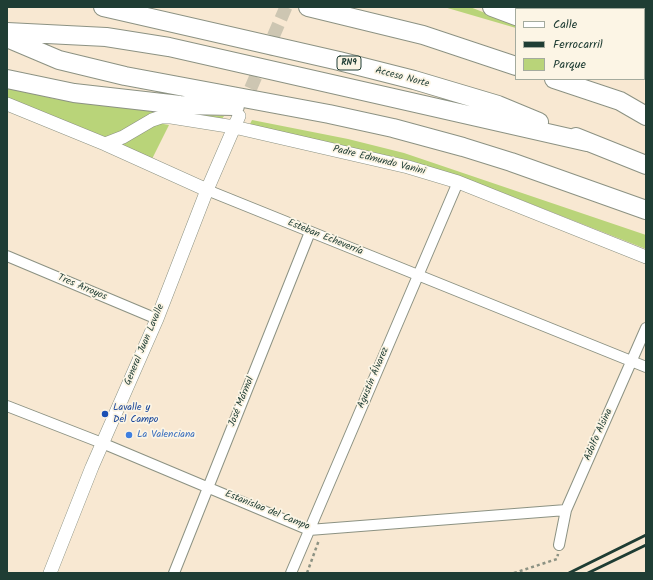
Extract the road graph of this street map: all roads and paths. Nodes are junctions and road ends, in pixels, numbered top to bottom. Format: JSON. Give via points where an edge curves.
{"nodes":[{"id":1,"x":103,"y":7,"type":"edge"},
{"id":2,"x":308,"y":7,"type":"edge"},
{"id":3,"x":492,"y":7,"type":"edge"},
{"id":4,"x":515,"y":16,"type":"edge"},
{"id":5,"x":7,"y":32,"type":"edge"},
{"id":6,"x":7,"y":38,"type":"edge"},
{"id":7,"x":515,"y":66,"type":"edge"},
{"id":8,"x":7,"y":79,"type":"edge"},
{"id":9,"x":557,"y":80,"type":"edge"},
{"id":10,"x":620,"y":101,"type":"junction"},
{"id":11,"x":7,"y":104,"type":"edge"},
{"id":12,"x":646,"y":105,"type":"edge"},
{"id":13,"x":282,"y":107,"type":"junction"},
{"id":14,"x":646,"y":116,"type":"edge"},
{"id":15,"x":236,"y":122,"type":"junction"},
{"id":16,"x":587,"y":142,"type":"junction"},
{"id":17,"x":105,"y":144,"type":"junction"},
{"id":18,"x":646,"y":165,"type":"edge"},
{"id":19,"x":458,"y":182,"type":"junction"},
{"id":20,"x":207,"y":190,"type":"junction"},
{"id":21,"x":646,"y":210,"type":"edge"},
{"id":22,"x":310,"y":232,"type":"junction"},
{"id":23,"x":7,"y":256,"type":"edge"},
{"id":24,"x":646,"y":257,"type":"edge"},
{"id":25,"x":418,"y":276,"type":"junction"},
{"id":26,"x":157,"y":319,"type":"junction"},
{"id":27,"x":646,"y":328,"type":"edge"},
{"id":28,"x":631,"y":361,"type":"junction"},
{"id":29,"x":646,"y":367,"type":"edge"},
{"id":30,"x":7,"y":406,"type":"edge"},
{"id":31,"x":102,"y":443,"type":"junction"},
{"id":32,"x":208,"y":487,"type":"junction"},
{"id":33,"x":566,"y":510,"type":"junction"},
{"id":34,"x":323,"y":529,"type":"junction"},
{"id":35,"x":309,"y":530,"type":"junction"},
{"id":36,"x":559,"y":545,"type":"joint"},
{"id":37,"x":50,"y":573,"type":"edge"},
{"id":38,"x":174,"y":573,"type":"edge"},
{"id":39,"x":291,"y":573,"type":"edge"},
{"id":40,"x":307,"y":573,"type":"edge"},
{"id":41,"x":514,"y":573,"type":"edge"}],
"edges":[{"from":1,"to":16,"type":"highway","name":"Acceso Norte","number":"RN9","via":[[414,80],[498,105]]},
{"from":2,"to":7,"type":"highway","via":[[423,35]]},
{"from":3,"to":4,"type":"highway"},
{"from":5,"to":16,"type":"highway","via":[[113,38],[208,55]]},
{"from":6,"to":13,"type":"highway","via":[[60,60]]},
{"from":8,"to":13,"type":"highway","via":[[74,94],[180,105]]},
{"from":9,"to":10,"type":"highway"},
{"from":10,"to":12,"type":"highway"},
{"from":10,"to":14,"type":"highway"},
{"from":11,"to":17,"type":"street","name":"Esteban Echeverría"},
{"from":13,"to":21,"type":"highway","via":[[386,126],[463,147]]},
{"from":15,"to":17,"type":"street","name":"Padre Edmundo Vanini","via":[[161,117]]},
{"from":15,"to":19,"type":"street","name":"Padre Edmundo Vanini","via":[[408,166]]},
{"from":15,"to":20,"type":"street","name":"General Juan Lavalle"},
{"from":16,"to":18,"type":"highway","name":"Acceso Norte","number":"RN9"},
{"from":17,"to":20,"type":"street","name":"Esteban Echeverría"},
{"from":19,"to":24,"type":"street","name":"Padre Edmundo Vanini"},
{"from":19,"to":25,"type":"street","name":"Agustín Álvarez"},
{"from":20,"to":22,"type":"street","name":"Esteban Echeverría"},
{"from":20,"to":26,"type":"street","name":"General Juan Lavalle"},
{"from":22,"to":25,"type":"street","name":"Esteban Echeverría"},
{"from":22,"to":32,"type":"street","name":"José Mármol"},
{"from":23,"to":26,"type":"street","name":"Tres Arroyos"},
{"from":25,"to":28,"type":"street","name":"Esteban Echeverría"},
{"from":25,"to":35,"type":"street","name":"Agustín Álvarez"},
{"from":26,"to":31,"type":"street","name":"General Juan Lavalle"},
{"from":27,"to":28,"type":"street","name":"Adolfo Alsina"},
{"from":28,"to":29,"type":"street","name":"Esteban Echeverría"},
{"from":28,"to":33,"type":"street","name":"Adolfo Alsina"},
{"from":30,"to":31,"type":"street","name":"Estanislao del Campo"},
{"from":31,"to":32,"type":"street","name":"Estanislao del Campo"},
{"from":31,"to":37,"type":"street","name":"General Juan Lavalle"},
{"from":32,"to":35,"type":"street","name":"Estanislao del Campo"},
{"from":32,"to":38,"type":"street","name":"José Mármol"},
{"from":33,"to":34,"type":"street","name":"Estanislao del Campo"},
{"from":33,"to":36,"type":"street","name":"Adolfo Alsina"},
{"from":34,"to":35,"type":"street","name":"Estanislao del Campo"},
{"from":34,"to":40,"type":"path"},
{"from":35,"to":39,"type":"street","name":"Agustín Álvarez"},
{"from":36,"to":41,"type":"path","via":[[557,559]]}]}
